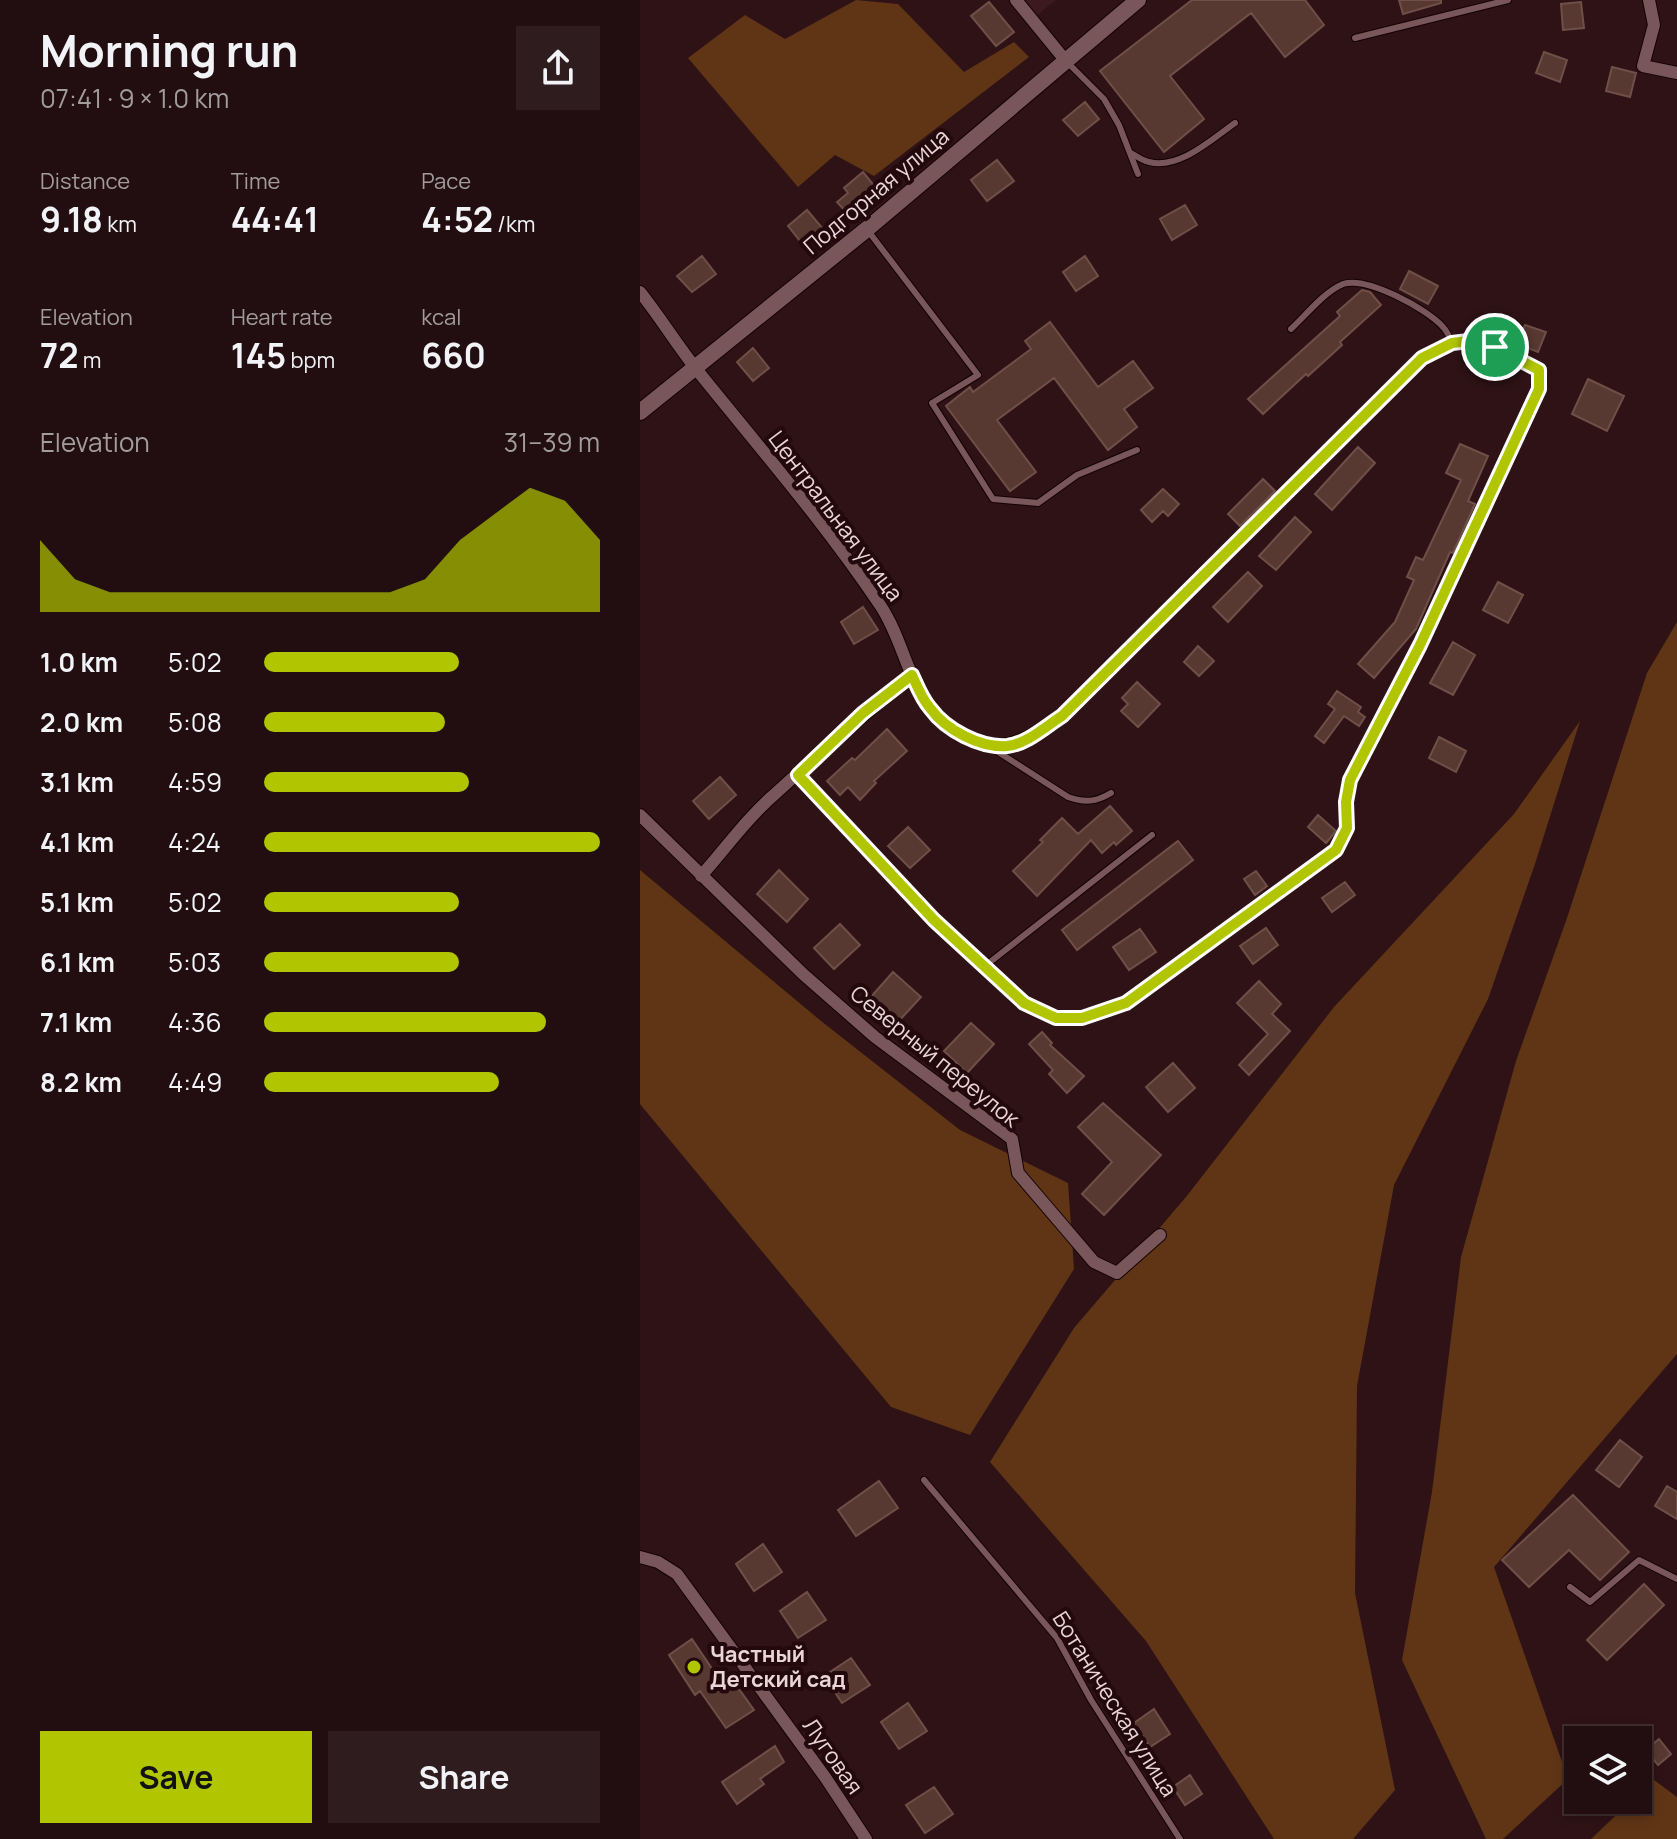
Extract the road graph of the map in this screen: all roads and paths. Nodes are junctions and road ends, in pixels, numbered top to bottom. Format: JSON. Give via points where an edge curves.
{"nodes":[{"id":1,"x":1016,"y":0,"type":"edge"},
{"id":2,"x":1138,"y":0,"type":"edge"},
{"id":3,"x":1508,"y":0,"type":"edge"},
{"id":4,"x":1649,"y":0,"type":"edge"},
{"id":5,"x":1355,"y":38,"type":"dead end"},
{"id":6,"x":1065,"y":60,"type":"junction"},
{"id":7,"x":1677,"y":73,"type":"edge"},
{"id":8,"x":1235,"y":123,"type":"dead end"},
{"id":9,"x":1131,"y":153,"type":"junction"},
{"id":10,"x":1138,"y":174,"type":"dead end"},
{"id":11,"x":867,"y":229,"type":"junction"},
{"id":12,"x":640,"y":292,"type":"edge"},
{"id":13,"x":1291,"y":329,"type":"dead end"},
{"id":14,"x":1452,"y":343,"type":"junction"},
{"id":15,"x":695,"y":367,"type":"junction"},
{"id":16,"x":640,"y":412,"type":"edge"},
{"id":17,"x":1137,"y":450,"type":"dead end"},
{"id":18,"x":912,"y":675,"type":"junction"},
{"id":19,"x":986,"y":744,"type":"junction"},
{"id":20,"x":798,"y":775,"type":"junction"},
{"id":21,"x":1111,"y":793,"type":"dead end"},
{"id":22,"x":640,"y":815,"type":"edge"},
{"id":23,"x":1152,"y":835,"type":"dead end"},
{"id":24,"x":701,"y":876,"type":"junction"},
{"id":25,"x":985,"y":966,"type":"junction"},
{"id":26,"x":1160,"y":1235,"type":"dead end"},
{"id":27,"x":924,"y":1480,"type":"dead end"},
{"id":28,"x":640,"y":1557,"type":"edge"},
{"id":29,"x":1677,"y":1579,"type":"edge"},
{"id":30,"x":1570,"y":1587,"type":"dead end"},
{"id":31,"x":866,"y":1839,"type":"edge"},
{"id":32,"x":1180,"y":1839,"type":"edge"}],
"edges":[{"from":1,"to":6,"type":"street"},
{"from":2,"to":6,"type":"street","name":"Подгорная улица"},
{"from":3,"to":5,"type":"lane"},
{"from":4,"to":7,"type":"street","via":[[1654,25],[1643,66]]},
{"from":6,"to":9,"type":"lane","via":[[1104,99]]},
{"from":6,"to":11,"type":"street","name":"Подгорная улица"},
{"from":8,"to":9,"type":"lane","via":[[1176,160],[1150,163]]},
{"from":9,"to":10,"type":"lane"},
{"from":11,"to":15,"type":"street","name":"Подгорная улица"},
{"from":11,"to":17,"type":"lane","via":[[978,375],[932,403],[993,499],[1038,503],[1077,475]]},
{"from":12,"to":15,"type":"street","name":"Центральная улица"},
{"from":13,"to":14,"type":"lane","via":[[1335,288],[1363,283],[1391,292],[1444,327]]},
{"from":14,"to":19,"type":"street","via":[[1422,358],[1062,716],[1008,746]]},
{"from":14,"to":25,"type":"street","via":[[1495,347],[1528,364],[1539,370],[1539,389],[1420,645],[1350,780],[1347,828],[1336,850],[1126,1003],[1082,1018],[1056,1018],[1024,1003]]},
{"from":15,"to":16,"type":"street","name":"Подгорная улица"},
{"from":15,"to":18,"type":"street","name":"Центральная улица","via":[[881,605]]},
{"from":18,"to":19,"type":"street","name":"Центральная улица","via":[[930,709],[947,725]]},
{"from":18,"to":20,"type":"street"},
{"from":19,"to":21,"type":"lane","via":[[1068,797],[1098,801]]},
{"from":20,"to":24,"type":"street"},
{"from":20,"to":25,"type":"street","via":[[934,920]]},
{"from":22,"to":24,"type":"street"},
{"from":23,"to":25,"type":"lane"},
{"from":24,"to":26,"type":"street","name":"Северный переулок","via":[[875,1037],[1012,1139],[1018,1173],[1094,1262],[1117,1273]]},
{"from":27,"to":32,"type":"lane","name":"Ботаническая улица","via":[[1057,1638]]},
{"from":28,"to":31,"type":"street","name":"Луговая","via":[[677,1574]]},
{"from":29,"to":30,"type":"lane","via":[[1639,1560],[1590,1602]]}]}
